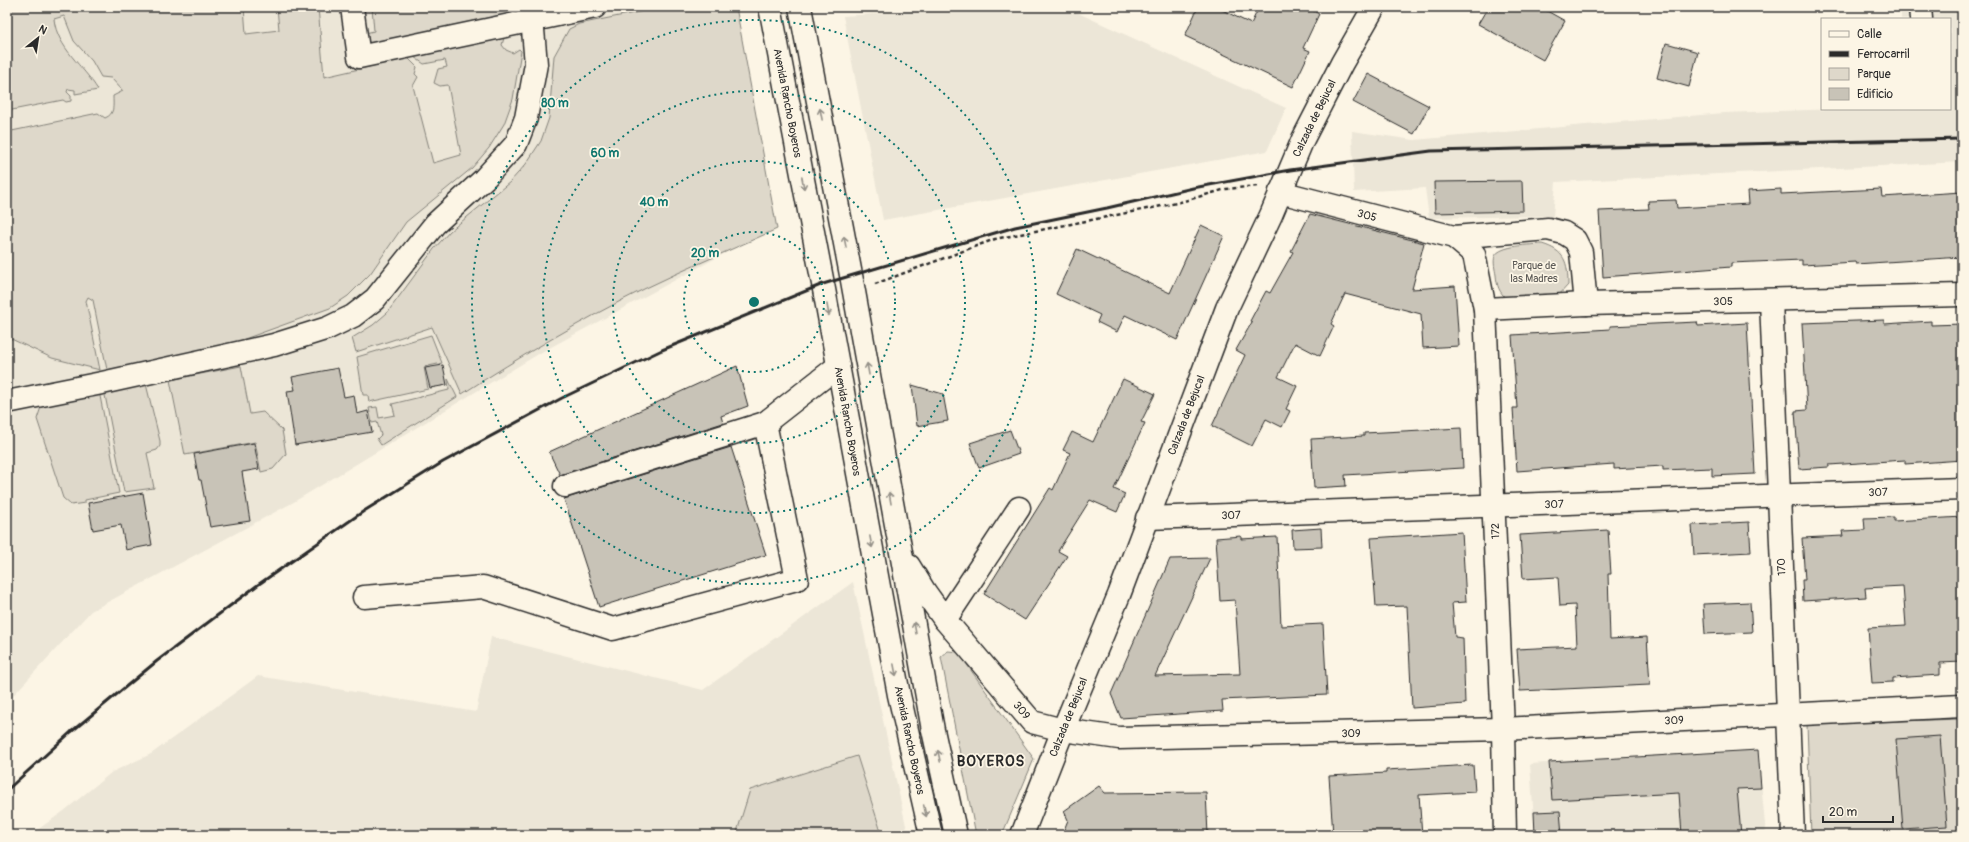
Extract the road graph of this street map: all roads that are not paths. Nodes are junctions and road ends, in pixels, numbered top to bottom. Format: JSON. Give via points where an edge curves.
{"nodes":[{"id":1,"x":352,"y":7,"type":"edge"},
{"id":2,"x":595,"y":7,"type":"edge"},
{"id":3,"x":770,"y":7,"type":"edge"},
{"id":4,"x":800,"y":7,"type":"edge"},
{"id":5,"x":1374,"y":7,"type":"edge"},
{"id":6,"x":1920,"y":7,"type":"edge"},
{"id":7,"x":532,"y":13,"type":"edge"},
{"id":8,"x":1921,"y":18,"type":"edge"},
{"id":9,"x":1280,"y":192,"type":"junction"},
{"id":10,"x":1454,"y":237,"type":"junction"},
{"id":11,"x":1962,"y":295,"type":"edge"},
{"id":12,"x":1771,"y":300,"type":"junction"},
{"id":13,"x":1586,"y":304,"type":"junction"},
{"id":14,"x":1485,"y":309,"type":"junction"},
{"id":15,"x":838,"y":366,"type":"junction"},
{"id":16,"x":7,"y":402,"type":"edge"},
{"id":17,"x":765,"y":424,"type":"junction"},
{"id":18,"x":565,"y":486,"type":"dead end"},
{"id":19,"x":860,"y":487,"type":"junction"},
{"id":20,"x":1962,"y":489,"type":"edge"},
{"id":21,"x":1777,"y":496,"type":"junction"},
{"id":22,"x":1494,"y":506,"type":"junction"},
{"id":23,"x":1020,"y":508,"type":"dead end"},
{"id":24,"x":1147,"y":518,"type":"junction"},
{"id":25,"x":899,"y":550,"type":"junction"},
{"id":26,"x":364,"y":597,"type":"dead end"},
{"id":27,"x":945,"y":620,"type":"junction"},
{"id":28,"x":1962,"y":706,"type":"edge"},
{"id":29,"x":1789,"y":715,"type":"junction"},
{"id":30,"x":1503,"y":729,"type":"junction"},
{"id":31,"x":1063,"y":730,"type":"junction"},
{"id":32,"x":931,"y":835,"type":"edge"},
{"id":33,"x":956,"y":835,"type":"edge"},
{"id":34,"x":1022,"y":835,"type":"edge"},
{"id":35,"x":1505,"y":835,"type":"edge"},
{"id":36,"x":1793,"y":835,"type":"edge"}],
"edges":[{"from":1,"to":7,"type":"street","via":[[359,57]]},
{"from":2,"to":7,"type":"street"},
{"from":3,"to":15,"type":"street","name":"Avenida Rancho Boyeros","one_way":true},
{"from":25,"to":4,"type":"street","one_way":true,"via":[[854,292]]},
{"from":5,"to":9,"type":"street","name":"Calzada de Bejucal","via":[[1303,139]]},
{"from":6,"to":8,"type":"street"},
{"from":7,"to":16,"type":"street","via":[[535,71],[526,118],[516,144],[484,179],[435,224],[375,299],[354,316],[328,328],[274,345]]},
{"from":9,"to":10,"type":"street","name":"305"},
{"from":9,"to":24,"type":"street","name":"Calzada de Bejucal","via":[[1220,324]]},
{"from":10,"to":13,"type":"street","via":[[1548,229],[1564,232],[1575,240],[1581,252]]},
{"from":10,"to":14,"type":"street","name":"172","via":[[1474,254]]},
{"from":11,"to":12,"type":"street","name":"305"},
{"from":12,"to":13,"type":"street","name":"305"},
{"from":12,"to":21,"type":"street","name":"170"},
{"from":13,"to":14,"type":"street","name":"305"},
{"from":14,"to":22,"type":"street","name":"172"},
{"from":15,"to":17,"type":"street"},
{"from":15,"to":19,"type":"street","name":"Avenida Rancho Boyeros"},
{"from":17,"to":18,"type":"street"},
{"from":17,"to":26,"type":"street","via":[[797,579],[613,630],[483,587]]},
{"from":19,"to":25,"type":"street","name":"309"},
{"from":19,"to":32,"type":"street","name":"Avenida Rancho Boyeros","one_way":true,"via":[[899,695]]},
{"from":20,"to":21,"type":"street","name":"307"},
{"from":21,"to":22,"type":"street","name":"307"},
{"from":21,"to":29,"type":"street","name":"170"},
{"from":22,"to":24,"type":"street","name":"307"},
{"from":22,"to":30,"type":"street","name":"172"},
{"from":23,"to":27,"type":"street"},
{"from":24,"to":31,"type":"street","name":"Calzada de Bejucal"},
{"from":25,"to":27,"type":"street","name":"309"},
{"from":33,"to":25,"type":"street","one_way":true,"via":[[933,730],[909,589]]},
{"from":27,"to":31,"type":"street","name":"309","via":[[1032,722]]},
{"from":28,"to":29,"type":"street","name":"309"},
{"from":29,"to":30,"type":"street","name":"309"},
{"from":29,"to":36,"type":"street","name":"170"},
{"from":30,"to":31,"type":"street","name":"309","via":[[1119,738]]},
{"from":30,"to":35,"type":"street","name":"172"},
{"from":31,"to":34,"type":"street","name":"Calzada de Bejucal"}]}
